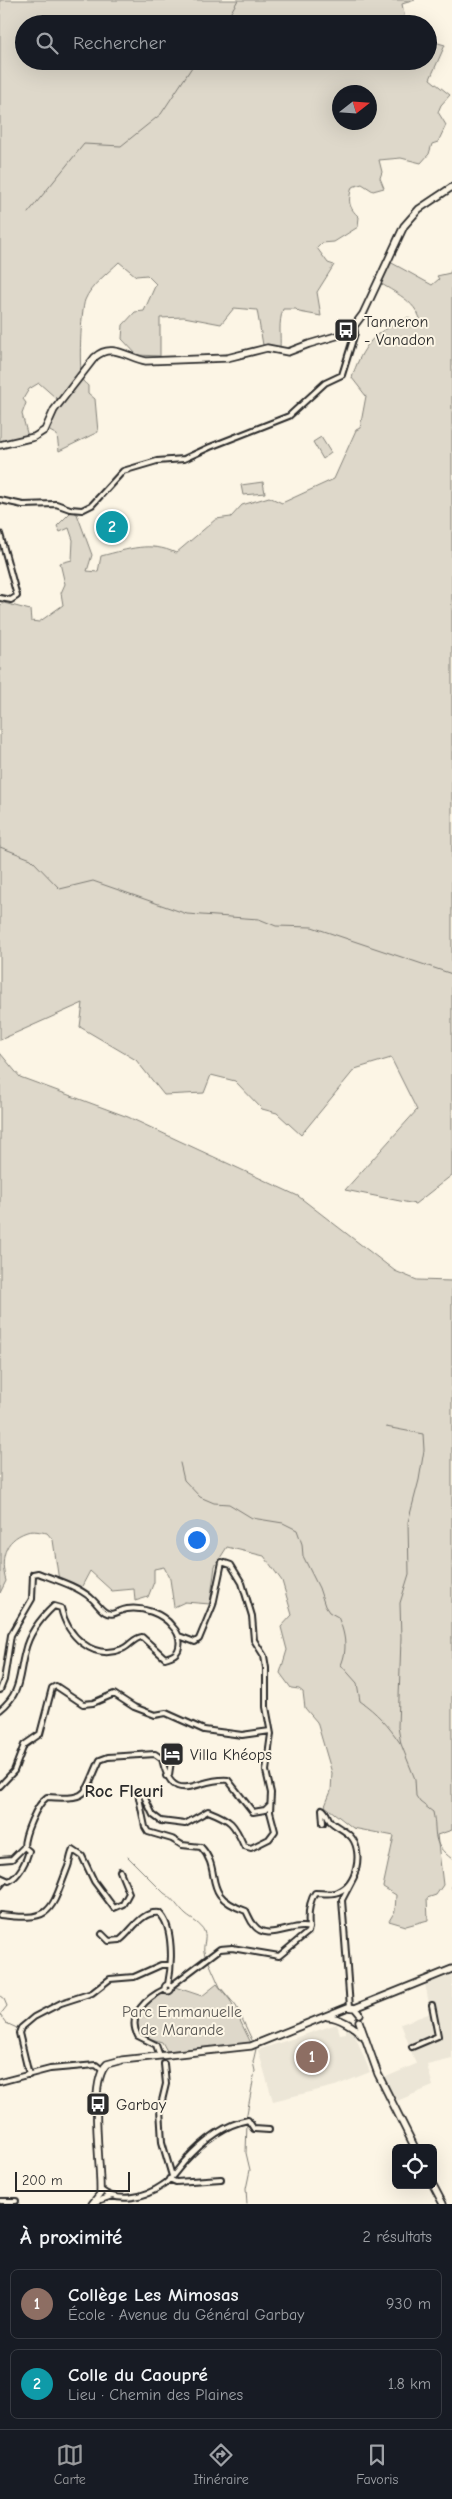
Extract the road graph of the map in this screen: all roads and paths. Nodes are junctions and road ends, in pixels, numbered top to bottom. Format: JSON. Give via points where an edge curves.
{"nodes":[{"id":1,"x":452,"y":187,"type":"edge"},
{"id":2,"x":354,"y":326,"type":"junction"},
{"id":3,"x":0,"y":445,"type":"edge"},
{"id":4,"x":0,"y":500,"type":"edge"},
{"id":5,"x":0,"y":534,"type":"edge"},
{"id":6,"x":0,"y":598,"type":"edge"},
{"id":7,"x":179,"y":1636,"type":"junction"},
{"id":8,"x":0,"y":1690,"type":"edge"},
{"id":9,"x":0,"y":1710,"type":"edge"},
{"id":10,"x":270,"y":1731,"type":"junction"},
{"id":11,"x":171,"y":1762,"type":"dead end"},
{"id":12,"x":166,"y":1776,"type":"junction"},
{"id":13,"x":0,"y":1786,"type":"edge"},
{"id":14,"x":270,"y":1805,"type":"junction"},
{"id":15,"x":324,"y":1823,"type":"dead end"},
{"id":16,"x":24,"y":1848,"type":"junction"},
{"id":17,"x":0,"y":1860,"type":"edge"},
{"id":18,"x":120,"y":1871,"type":"dead end"},
{"id":19,"x":354,"y":1875,"type":"junction"},
{"id":20,"x":0,"y":1877,"type":"edge"},
{"id":21,"x":5,"y":1880,"type":"junction"},
{"id":22,"x":0,"y":1886,"type":"edge"},
{"id":23,"x":0,"y":1915,"type":"edge"},
{"id":24,"x":309,"y":1928,"type":"junction"},
{"id":25,"x":102,"y":1934,"type":"dead end"},
{"id":26,"x":170,"y":1965,"type":"junction"},
{"id":27,"x":452,"y":1969,"type":"edge"},
{"id":28,"x":170,"y":1985,"type":"junction"},
{"id":29,"x":370,"y":2001,"type":"junction"},
{"id":30,"x":432,"y":2005,"type":"dead end"},
{"id":31,"x":352,"y":2007,"type":"junction"},
{"id":32,"x":343,"y":2011,"type":"junction"},
{"id":33,"x":321,"y":2018,"type":"junction"},
{"id":34,"x":360,"y":2018,"type":"junction"},
{"id":35,"x":342,"y":2020,"type":"junction"},
{"id":36,"x":351,"y":2026,"type":"junction"},
{"id":37,"x":364,"y":2038,"type":"junction"},
{"id":38,"x":412,"y":2047,"type":"dead end"},
{"id":39,"x":160,"y":2056,"type":"junction"},
{"id":40,"x":164,"y":2064,"type":"dead end"},
{"id":41,"x":102,"y":2070,"type":"junction"},
{"id":42,"x":30,"y":2075,"type":"junction"},
{"id":43,"x":0,"y":2082,"type":"edge"},
{"id":44,"x":269,"y":2130,"type":"dead end"},
{"id":45,"x":412,"y":2144,"type":"edge"},
{"id":46,"x":170,"y":2177,"type":"junction"},
{"id":47,"x":221,"y":2179,"type":"dead end"},
{"id":48,"x":435,"y":2189,"type":"edge"},
{"id":49,"x":101,"y":2190,"type":"junction"},
{"id":50,"x":112,"y":2196,"type":"junction"},
{"id":51,"x":0,"y":2201,"type":"edge"},
{"id":52,"x":16,"y":2201,"type":"dead end"},
{"id":53,"x":442,"y":2202,"type":"edge"},
{"id":54,"x":94,"y":2203,"type":"edge"}],
"edges":[{"from":1,"to":2,"type":"main road","via":[[419,209],[404,226],[363,314]]},
{"from":2,"to":3,"type":"main road","via":[[343,334],[288,352],[267,348],[228,358],[146,361],[112,350],[103,351],[54,410],[45,430],[11,444]]},
{"from":2,"to":4,"type":"street","via":[[355,334],[342,375],[325,383],[289,416],[184,459],[157,461],[123,471],[92,505],[82,510],[56,504],[23,505]]},
{"from":5,"to":6,"type":"street","via":[[17,596],[10,600]]},
{"from":7,"to":8,"type":"street","via":[[161,1615],[126,1609],[110,1614],[72,1587],[33,1574],[32,1599],[14,1626]]},
{"from":7,"to":9,"type":"street","via":[[179,1649],[166,1658],[142,1637],[120,1650],[94,1649],[80,1642],[64,1621],[61,1608],[54,1606],[35,1627],[25,1651],[16,1694]]},
{"from":7,"to":10,"type":"street","via":[[195,1642],[199,1639],[212,1605],[222,1562],[231,1565],[242,1584],[252,1616],[254,1640],[264,1656]]},
{"from":10,"to":13,"type":"street","via":[[256,1735],[217,1733],[166,1713],[155,1715],[134,1708],[114,1694],[83,1704],[56,1686],[52,1688],[40,1734],[24,1745],[14,1771]]},
{"from":10,"to":14,"type":"street","via":[[266,1772]]},
{"from":11,"to":12,"type":"street"},
{"from":12,"to":14,"type":"street","via":[[179,1788],[228,1780],[253,1812],[265,1810]]},
{"from":12,"to":16,"type":"street","via":[[162,1759],[155,1754],[100,1760],[82,1796],[47,1797],[37,1806]]},
{"from":14,"to":24,"type":"street","via":[[275,1831],[269,1839],[251,1848],[244,1846],[228,1818],[208,1811],[185,1824],[161,1821],[153,1815],[144,1796],[138,1793],[144,1827],[148,1832],[182,1845],[201,1847],[210,1859],[213,1882],[224,1901],[246,1911],[260,1931]]},
{"from":15,"to":19,"type":"street","via":[[322,1809],[330,1821],[353,1839],[358,1861]]},
{"from":16,"to":17,"type":"street","via":[[12,1859]]},
{"from":16,"to":21,"type":"street","via":[[29,1851],[27,1859],[15,1877]]},
{"from":18,"to":23,"type":"street","via":[[129,1893],[123,1904],[114,1908],[94,1881],[82,1856],[73,1850],[62,1884],[47,1912],[34,1918]]},
{"from":19,"to":24,"type":"street","via":[[337,1893],[315,1892],[311,1898]]},
{"from":19,"to":31,"type":"street","via":[[342,1900]]},
{"from":20,"to":21,"type":"street"},
{"from":21,"to":22,"type":"street"},
{"from":24,"to":28,"type":"street","via":[[278,1956],[227,1947]]},
{"from":25,"to":26,"type":"street","via":[[109,1941],[120,1940],[132,1925],[154,1912],[159,1913],[167,1928]]},
{"from":26,"to":28,"type":"street"},
{"from":26,"to":42,"type":"street","via":[[161,1965],[134,1977],[110,1979],[92,1994],[56,2005],[21,2028],[19,2034]]},
{"from":27,"to":29,"type":"main road"},
{"from":28,"to":39,"type":"street","via":[[165,1985],[165,1989],[143,2004],[135,2022],[138,2036],[156,2045]]},
{"from":29,"to":31,"type":"main road"},
{"from":29,"to":34,"type":"main road"},
{"from":30,"to":38,"type":"street","via":[[438,2036]]},
{"from":31,"to":32,"type":"main road"},
{"from":31,"to":34,"type":"main road"},
{"from":32,"to":33,"type":"main road"},
{"from":32,"to":35,"type":"main road"},
{"from":33,"to":35,"type":"main road"},
{"from":33,"to":39,"type":"main road","via":[[251,2046]]},
{"from":34,"to":36,"type":"main road"},
{"from":34,"to":37,"type":"main road"},
{"from":35,"to":36,"type":"main road"},
{"from":36,"to":37,"type":"main road"},
{"from":37,"to":45,"type":"main road"},
{"from":39,"to":41,"type":"main road","via":[[116,2061]]},
{"from":40,"to":46,"type":"street","via":[[166,2084],[160,2109],[162,2142]]},
{"from":41,"to":42,"type":"street","via":[[96,2065],[50,2069]]},
{"from":41,"to":49,"type":"main road","via":[[99,2077],[97,2141]]},
{"from":42,"to":43,"type":"street"},
{"from":44,"to":46,"type":"street","via":[[254,2129],[247,2121],[231,2124],[209,2138]]},
{"from":46,"to":47,"type":"street","via":[[174,2182]]},
{"from":46,"to":50,"type":"street","via":[[164,2184],[142,2195],[132,2198]]},
{"from":48,"to":53,"type":"main road"},
{"from":49,"to":50,"type":"street"},
{"from":49,"to":54,"type":"main road"},
{"from":50,"to":54,"type":"street"},
{"from":51,"to":52,"type":"street"}]}
